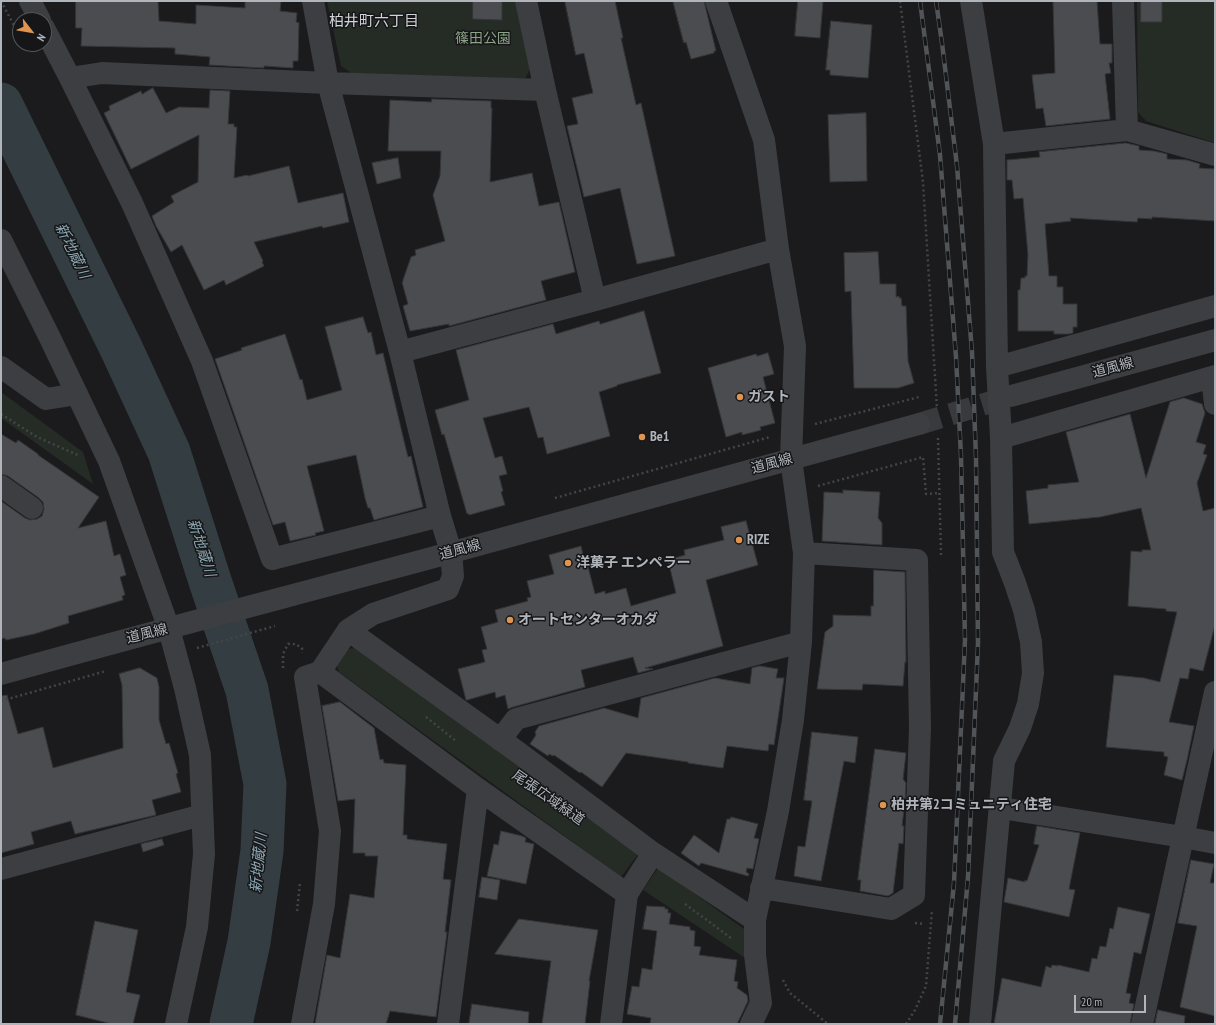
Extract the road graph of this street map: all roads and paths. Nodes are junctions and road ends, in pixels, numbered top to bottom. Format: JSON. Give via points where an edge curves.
{"nodes":[{"id":1,"x":2,"y":1,"type":"edge"},
{"id":2,"x":30,"y":1,"type":"edge"},
{"id":3,"x":312,"y":1,"type":"edge"},
{"id":4,"x":526,"y":1,"type":"edge"},
{"id":5,"x":716,"y":1,"type":"edge"},
{"id":6,"x":900,"y":1,"type":"edge"},
{"id":7,"x":971,"y":1,"type":"edge"},
{"id":8,"x":1123,"y":1,"type":"edge"},
{"id":9,"x":36,"y":12,"type":"edge"},
{"id":10,"x":12,"y":21,"type":"edge"},
{"id":11,"x":52,"y":43,"type":"edge"},
{"id":12,"x":70,"y":78,"type":"junction"},
{"id":13,"x":328,"y":83,"type":"junction"},
{"id":14,"x":545,"y":90,"type":"junction"},
{"id":15,"x":1127,"y":130,"type":"junction"},
{"id":16,"x":994,"y":144,"type":"junction"},
{"id":17,"x":1215,"y":155,"type":"edge"},
{"id":18,"x":1,"y":240,"type":"edge"},
{"id":19,"x":778,"y":249,"type":"junction"},
{"id":20,"x":595,"y":300,"type":"junction"},
{"id":21,"x":1215,"y":306,"type":"edge"},
{"id":22,"x":1215,"y":340,"type":"edge"},
{"id":23,"x":400,"y":352,"type":"junction"},
{"id":24,"x":1,"y":367,"type":"edge"},
{"id":25,"x":997,"y":367,"type":"junction"},
{"id":26,"x":1213,"y":376,"type":"edge"},
{"id":27,"x":77,"y":394,"type":"junction"},
{"id":28,"x":1011,"y":396,"type":"tunnel mouth"},
{"id":29,"x":919,"y":397,"type":"dead end"},
{"id":30,"x":1215,"y":404,"type":"edge"},
{"id":31,"x":1,"y":414,"type":"edge"},
{"id":32,"x":928,"y":419,"type":"joint"},
{"id":33,"x":792,"y":431,"type":"junction"},
{"id":34,"x":938,"y":437,"type":"dead end"},
{"id":35,"x":1001,"y":438,"type":"junction"},
{"id":36,"x":86,"y":459,"type":"dead end"},
{"id":37,"x":791,"y":459,"type":"junction"},
{"id":38,"x":1,"y":486,"type":"edge"},
{"id":39,"x":812,"y":487,"type":"dead end"},
{"id":40,"x":939,"y":493,"type":"junction"},
{"id":41,"x":548,"y":500,"type":"dead end"},
{"id":42,"x":32,"y":508,"type":"dead end"},
{"id":43,"x":440,"y":516,"type":"junction"},
{"id":44,"x":451,"y":552,"type":"junction"},
{"id":45,"x":804,"y":553,"type":"junction"},
{"id":46,"x":941,"y":556,"type":"dead end"},
{"id":47,"x":280,"y":625,"type":"dead end"},
{"id":48,"x":169,"y":629,"type":"junction"},
{"id":49,"x":348,"y":630,"type":"junction"},
{"id":50,"x":801,"y":642,"type":"junction"},
{"id":51,"x":196,"y":648,"type":"dead end"},
{"id":52,"x":106,"y":671,"type":"dead end"},
{"id":53,"x":1,"y":674,"type":"edge"},
{"id":54,"x":303,"y":674,"type":"junction"},
{"id":55,"x":1215,"y":692,"type":"edge"},
{"id":56,"x":1,"y":701,"type":"edge"},
{"id":57,"x":425,"y":716,"type":"dead end"},
{"id":58,"x":500,"y":740,"type":"junction"},
{"id":59,"x":460,"y":745,"type":"dead end"},
{"id":60,"x":478,"y":789,"type":"junction"},
{"id":61,"x":1001,"y":808,"type":"junction"},
{"id":62,"x":202,"y":815,"type":"junction"},
{"id":63,"x":1182,"y":837,"type":"junction"},
{"id":64,"x":1215,"y":843,"type":"edge"},
{"id":65,"x":653,"y":853,"type":"junction"},
{"id":66,"x":1,"y":869,"type":"edge"},
{"id":67,"x":300,"y":882,"type":"dead end"},
{"id":68,"x":762,"y":888,"type":"junction"},
{"id":69,"x":627,"y":894,"type":"junction"},
{"id":70,"x":682,"y":902,"type":"dead end"},
{"id":71,"x":932,"y":908,"type":"dead end"},
{"id":72,"x":297,"y":912,"type":"dead end"},
{"id":73,"x":755,"y":920,"type":"junction"},
{"id":74,"x":755,"y":955,"type":"junction"},
{"id":75,"x":802,"y":1002,"type":"dead end"},
{"id":76,"x":176,"y":1024,"type":"edge"},
{"id":77,"x":302,"y":1024,"type":"edge"},
{"id":78,"x":448,"y":1024,"type":"edge"},
{"id":79,"x":611,"y":1024,"type":"edge"},
{"id":80,"x":751,"y":1024,"type":"edge"},
{"id":81,"x":828,"y":1024,"type":"edge"},
{"id":82,"x":906,"y":1024,"type":"edge"},
{"id":83,"x":980,"y":1024,"type":"edge"},
{"id":84,"x":1142,"y":1024,"type":"edge"}],
"edges":[{"from":1,"to":10,"type":"path"},
{"from":2,"to":9,"type":"street"},
{"from":3,"to":13,"type":"street"},
{"from":4,"to":14,"type":"street"},
{"from":5,"to":19,"type":"street","via":[[764,140]]},
{"from":6,"to":32,"type":"path","via":[[922,182]]},
{"from":7,"to":16,"type":"street"},
{"from":8,"to":15,"type":"street"},
{"from":11,"to":12,"type":"street"},
{"from":12,"to":13,"type":"street","via":[[102,74]]},
{"from":12,"to":43,"type":"street","via":[[132,203],[202,361],[272,559]]},
{"from":13,"to":14,"type":"street"},
{"from":13,"to":23,"type":"street"},
{"from":14,"to":20,"type":"street"},
{"from":15,"to":16,"type":"street"},
{"from":15,"to":17,"type":"street"},
{"from":16,"to":25,"type":"street"},
{"from":18,"to":27,"type":"street"},
{"from":19,"to":20,"type":"street"},
{"from":19,"to":33,"type":"street","via":[[795,346]]},
{"from":20,"to":23,"type":"street"},
{"from":21,"to":25,"type":"street"},
{"from":22,"to":28,"type":"street","name":"道風線"},
{"from":23,"to":43,"type":"street"},
{"from":24,"to":27,"type":"street","via":[[46,399]]},
{"from":25,"to":35,"type":"street"},
{"from":26,"to":30,"type":"street"},
{"from":26,"to":35,"type":"street"},
{"from":27,"to":48,"type":"street","via":[[109,461]]},
{"from":29,"to":33,"type":"path"},
{"from":31,"to":36,"type":"path","via":[[37,437]]},
{"from":32,"to":37,"type":"street","name":"道風線"},
{"from":33,"to":37,"type":"street"},
{"from":33,"to":41,"type":"path"},
{"from":34,"to":40,"type":"path"},
{"from":35,"to":61,"type":"street","via":[[1003,552],[1024,610],[1031,642],[1033,673],[1028,704],[1004,761]]},
{"from":37,"to":44,"type":"street","name":"道風線"},
{"from":37,"to":45,"type":"street"},
{"from":38,"to":42,"type":"street"},
{"from":39,"to":40,"type":"path","via":[[923,457],[926,494]]},
{"from":40,"to":46,"type":"path"},
{"from":43,"to":44,"type":"street"},
{"from":44,"to":48,"type":"street","name":"道風線"},
{"from":44,"to":49,"type":"street","via":[[453,576],[448,589],[373,614]]},
{"from":45,"to":50,"type":"street"},
{"from":45,"to":68,"type":"street","via":[[917,560],[920,728],[914,895],[891,909]]},
{"from":47,"to":51,"type":"path"},
{"from":48,"to":53,"type":"street","name":"道風線"},
{"from":48,"to":62,"type":"street","via":[[200,755]]},
{"from":49,"to":54,"type":"street"},
{"from":49,"to":58,"type":"street"},
{"from":50,"to":58,"type":"street","via":[[516,719]]},
{"from":50,"to":68,"type":"street","via":[[794,720]]},
{"from":52,"to":56,"type":"path"},
{"from":54,"to":54,"type":"path","via":[[283,666],[283,654],[288,644],[292,643],[302,648]]},
{"from":54,"to":60,"type":"street"},
{"from":54,"to":77,"type":"street","via":[[330,831],[324,904]]},
{"from":55,"to":63,"type":"street"},
{"from":57,"to":59,"type":"path"},
{"from":58,"to":65,"type":"street"},
{"from":60,"to":69,"type":"street"},
{"from":60,"to":78,"type":"street"},
{"from":61,"to":63,"type":"street"},
{"from":61,"to":83,"type":"street"},
{"from":62,"to":66,"type":"street"},
{"from":62,"to":76,"type":"street","via":[[204,854],[197,926]]},
{"from":63,"to":64,"type":"street"},
{"from":63,"to":84,"type":"street"},
{"from":65,"to":69,"type":"street"},
{"from":65,"to":73,"type":"street"},
{"from":67,"to":72,"type":"path"},
{"from":68,"to":73,"type":"street"},
{"from":69,"to":79,"type":"street"},
{"from":70,"to":74,"type":"path"},
{"from":71,"to":82,"type":"path","via":[[926,986]]},
{"from":73,"to":74,"type":"street"},
{"from":74,"to":80,"type":"street","via":[[761,1003]]},
{"from":75,"to":81,"type":"path"}]}
